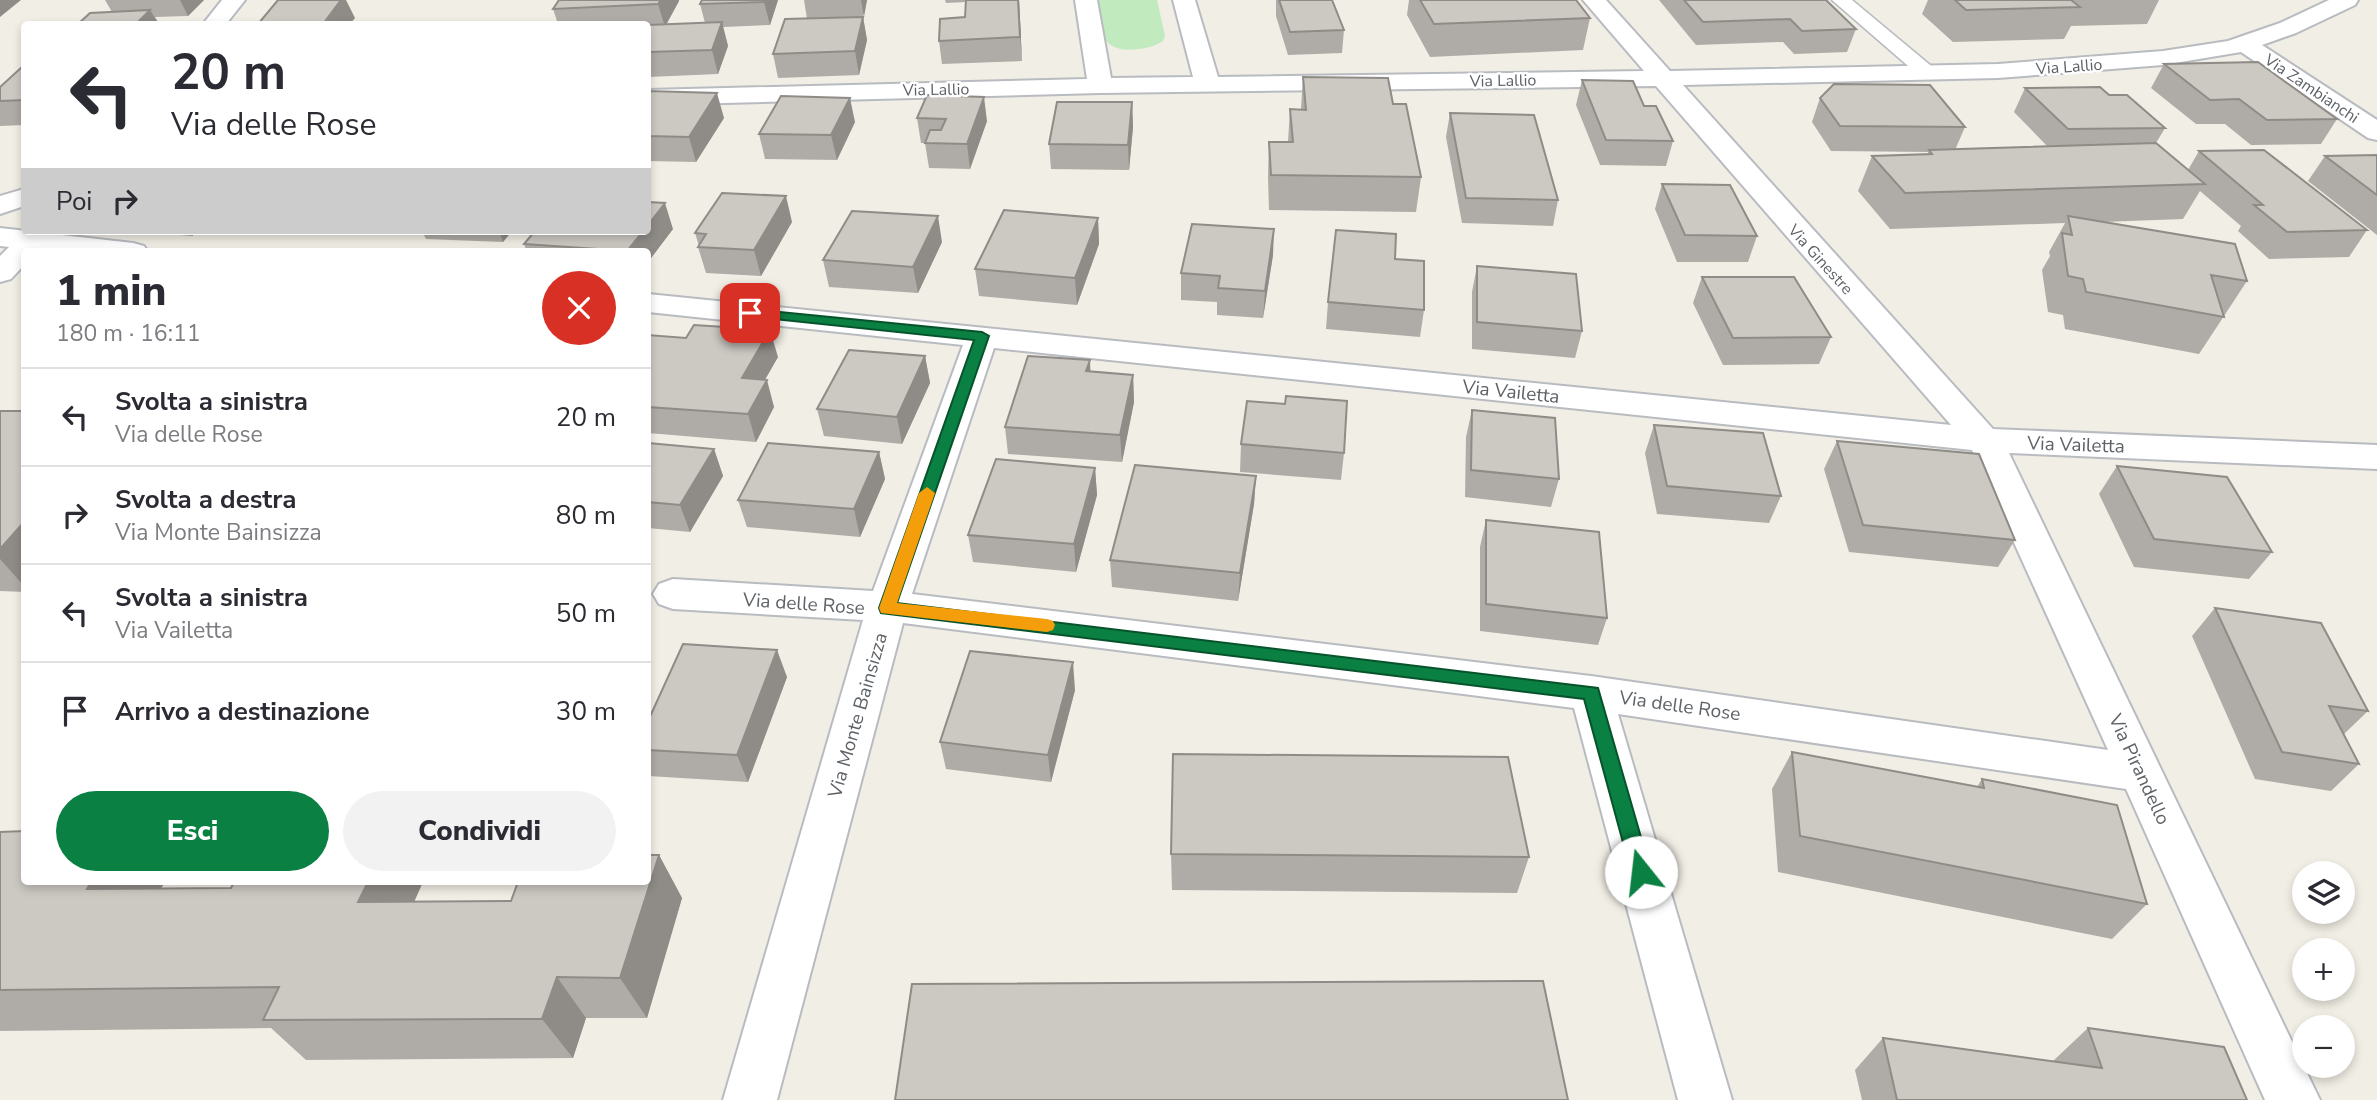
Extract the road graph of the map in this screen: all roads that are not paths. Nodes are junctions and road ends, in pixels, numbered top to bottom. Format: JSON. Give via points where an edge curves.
{"nodes":[{"id":1,"x":234,"y":0,"type":"edge"},
{"id":2,"x":1086,"y":0,"type":"edge"},
{"id":3,"x":1184,"y":0,"type":"edge"},
{"id":4,"x":1594,"y":0,"type":"edge"},
{"id":5,"x":1841,"y":0,"type":"edge"},
{"id":6,"x":2347,"y":0,"type":"edge"},
{"id":7,"x":216,"y":21,"type":"edge"},
{"id":8,"x":2246,"y":44,"type":"junction"},
{"id":9,"x":1929,"y":74,"type":"junction"},
{"id":10,"x":1660,"y":78,"type":"junction"},
{"id":11,"x":1207,"y":83,"type":"junction"},
{"id":12,"x":1100,"y":86,"type":"junction"},
{"id":13,"x":651,"y":98,"type":"edge"},
{"id":14,"x":2377,"y":132,"type":"edge"},
{"id":15,"x":21,"y":198,"type":"edge"},
{"id":16,"x":0,"y":205,"type":"edge"},
{"id":17,"x":38,"y":236,"type":"edge"},
{"id":18,"x":0,"y":237,"type":"edge"},
{"id":19,"x":109,"y":248,"type":"edge"},
{"id":20,"x":21,"y":253,"type":"edge"},
{"id":21,"x":0,"y":273,"type":"edge"},
{"id":22,"x":651,"y":303,"type":"edge"},
{"id":23,"x":982,"y":336,"type":"junction"},
{"id":24,"x":1983,"y":440,"type":"junction"},
{"id":25,"x":2377,"y":457,"type":"edge"},
{"id":26,"x":673,"y":594,"type":"dead end"},
{"id":27,"x":887,"y":608,"type":"junction"},
{"id":28,"x":1591,"y":693,"type":"junction"},
{"id":29,"x":2141,"y":774,"type":"junction"},
{"id":30,"x":750,"y":1100,"type":"edge"},
{"id":31,"x":1705,"y":1100,"type":"edge"},
{"id":32,"x":2293,"y":1100,"type":"edge"}],
"edges":[{"from":1,"to":7,"type":"street"},
{"from":2,"to":12,"type":"street"},
{"from":3,"to":11,"type":"street"},
{"from":4,"to":10,"type":"street","name":"Via Ginestre"},
{"from":5,"to":9,"type":"lane"},
{"from":6,"to":8,"type":"street","name":"Via Lallio"},
{"from":8,"to":9,"type":"street","name":"Via Lallio","via":[[2163,58]]},
{"from":8,"to":14,"type":"street","name":"Via Zambianchi"},
{"from":9,"to":10,"type":"street","name":"Via Lallio"},
{"from":10,"to":11,"type":"street","name":"Via Lallio"},
{"from":10,"to":24,"type":"street","name":"Via Ginestre"},
{"from":11,"to":12,"type":"street","name":"Via Lallio"},
{"from":12,"to":13,"type":"street","name":"Via Lallio"},
{"from":15,"to":16,"type":"street"},
{"from":17,"to":18,"type":"street"},
{"from":17,"to":19,"type":"street"},
{"from":20,"to":21,"type":"street"},
{"from":22,"to":23,"type":"street","name":"Via Vailetta"},
{"from":23,"to":24,"type":"street","name":"Via Vailetta"},
{"from":23,"to":27,"type":"street","name":"Via Monte Bainsizza"},
{"from":24,"to":25,"type":"street","name":"Via Vailetta"},
{"from":24,"to":29,"type":"street","name":"Via Pirandello"},
{"from":26,"to":27,"type":"street","name":"Via delle Rose"},
{"from":27,"to":28,"type":"street","name":"Via delle Rose"},
{"from":27,"to":30,"type":"street","name":"Via Monte Bainsizza"},
{"from":28,"to":29,"type":"street","name":"Via delle Rose"},
{"from":28,"to":31,"type":"street"},
{"from":29,"to":32,"type":"street","name":"Via Pirandello"}]}
